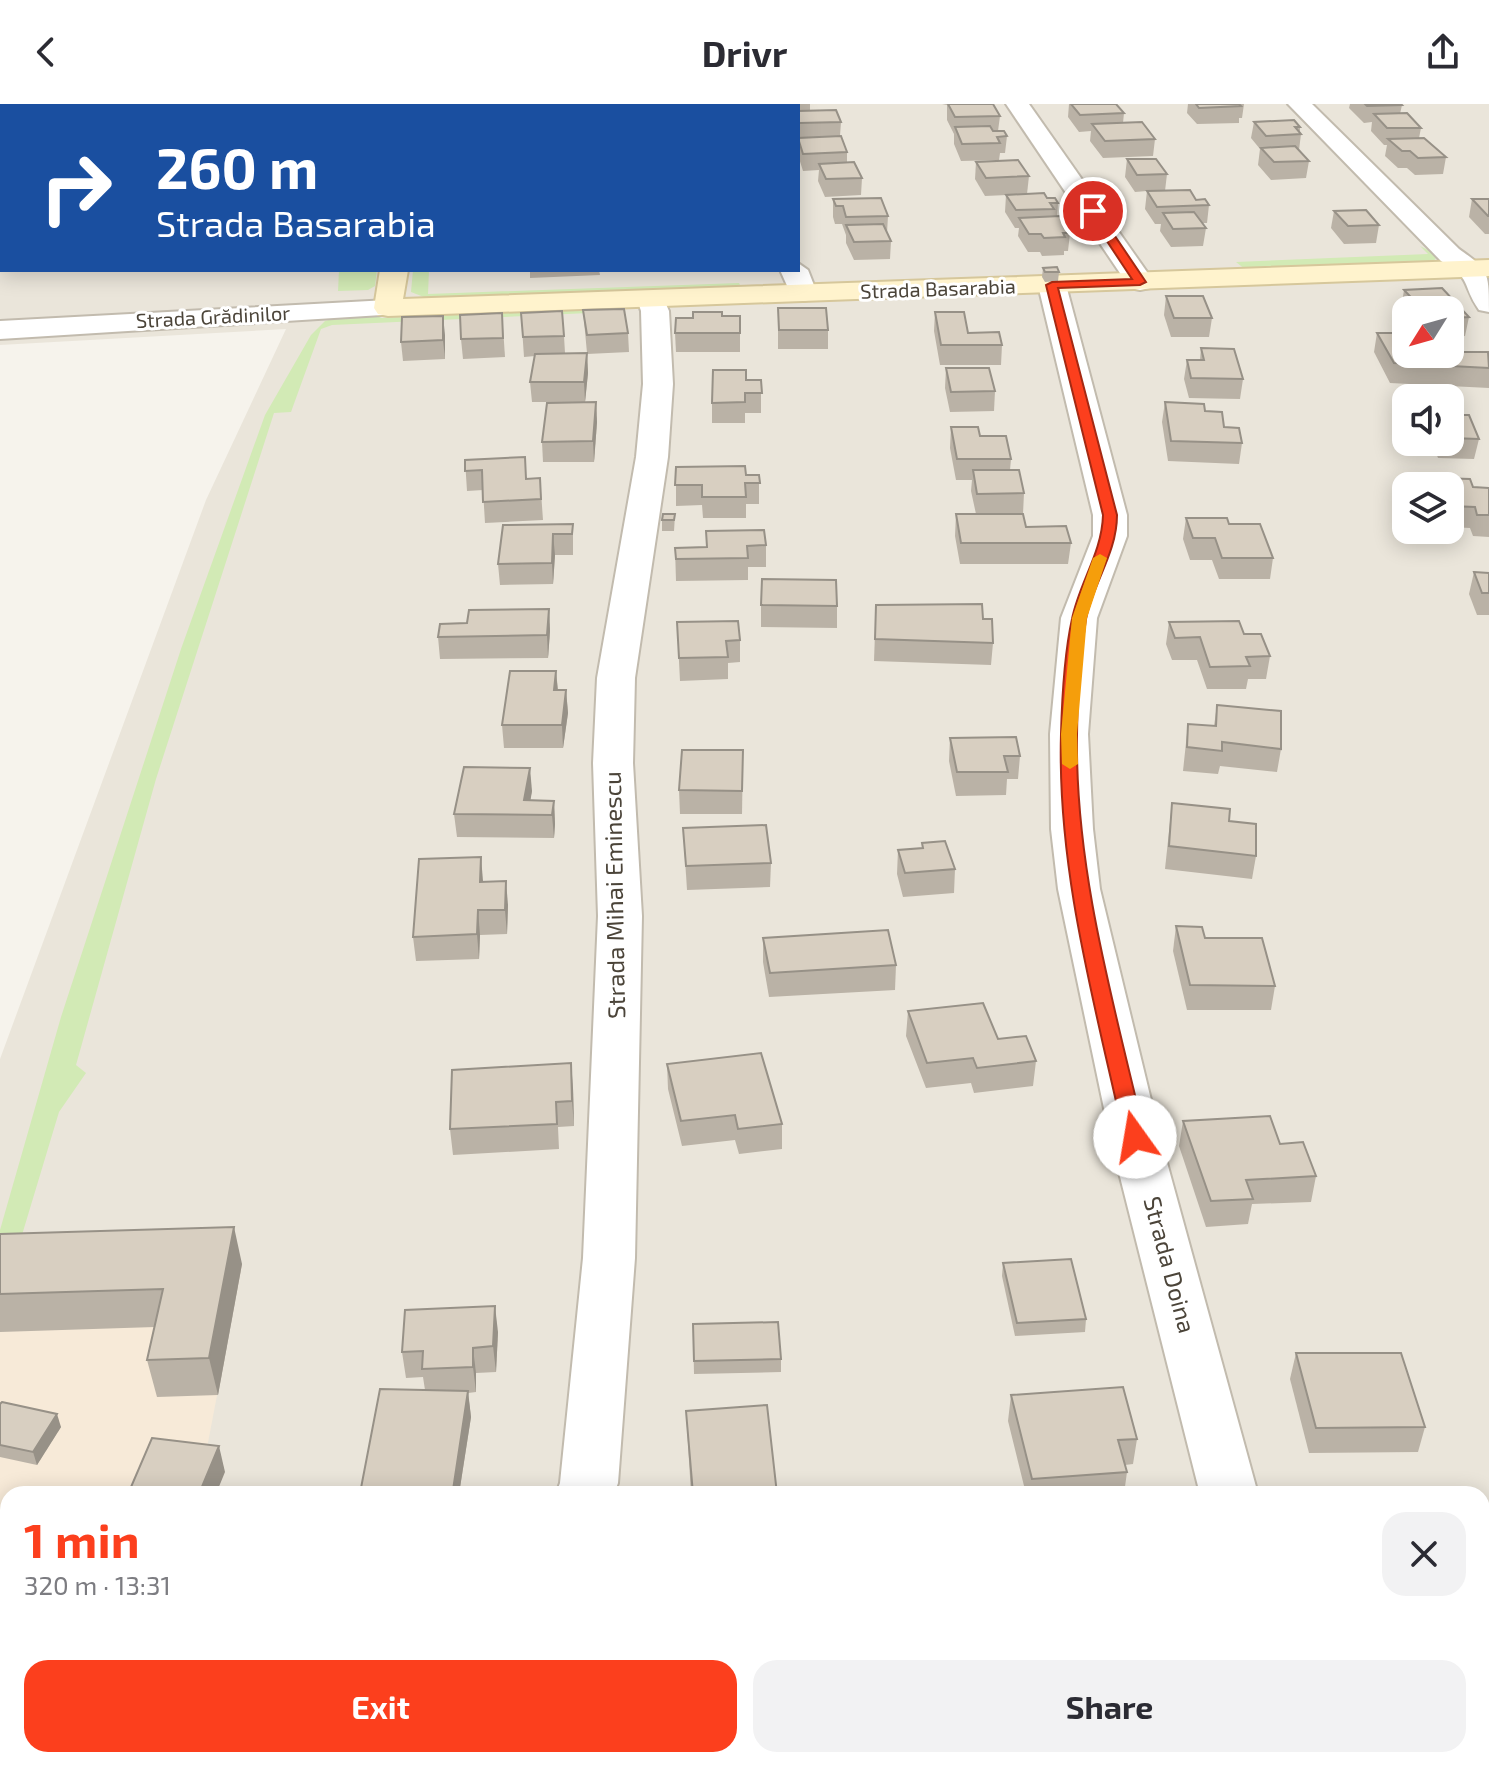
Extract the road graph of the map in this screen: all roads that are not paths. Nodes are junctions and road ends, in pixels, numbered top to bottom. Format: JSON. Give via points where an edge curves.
{"nodes":[{"id":1,"x":1017,"y":104,"type":"edge"},
{"id":2,"x":1299,"y":104,"type":"edge"},
{"id":3,"x":1482,"y":268,"type":"edge"},
{"id":4,"x":394,"y":272,"type":"edge"},
{"id":5,"x":798,"y":282,"type":"edge"},
{"id":6,"x":1140,"y":282,"type":"junction"},
{"id":7,"x":1052,"y":285,"type":"junction"},
{"id":8,"x":651,"y":299,"type":"junction"},
{"id":9,"x":1489,"y":304,"type":"edge"},
{"id":10,"x":388,"y":308,"type":"junction"},
{"id":11,"x":0,"y":330,"type":"edge"},
{"id":12,"x":588,"y":1486,"type":"edge"},
{"id":13,"x":1227,"y":1486,"type":"edge"}],
"edges":[{"from":1,"to":6,"type":"street"},
{"from":2,"to":3,"type":"street","via":[[1450,255]]},
{"from":3,"to":6,"type":"street","name":"Strada Basarabia"},
{"from":3,"to":9,"type":"street"},
{"from":4,"to":10,"type":"street"},
{"from":5,"to":7,"type":"street","name":"Strada Basarabia"},
{"from":5,"to":8,"type":"street","name":"Strada Basarabia"},
{"from":6,"to":7,"type":"street","name":"Strada Basarabia"},
{"from":7,"to":13,"type":"street","name":"Strada Doina","via":[[1110,515],[1110,536],[1079,618],[1070,719],[1079,889],[1135,1137]]},
{"from":8,"to":10,"type":"street","name":"Strada Basarabia"},
{"from":8,"to":12,"type":"street","name":"Strada Mihai Eminescu","via":[[658,384],[652,457],[616,678],[613,763],[620,916],[609,1242]]},
{"from":10,"to":11,"type":"street","name":"Strada Grădinilor"}]}
